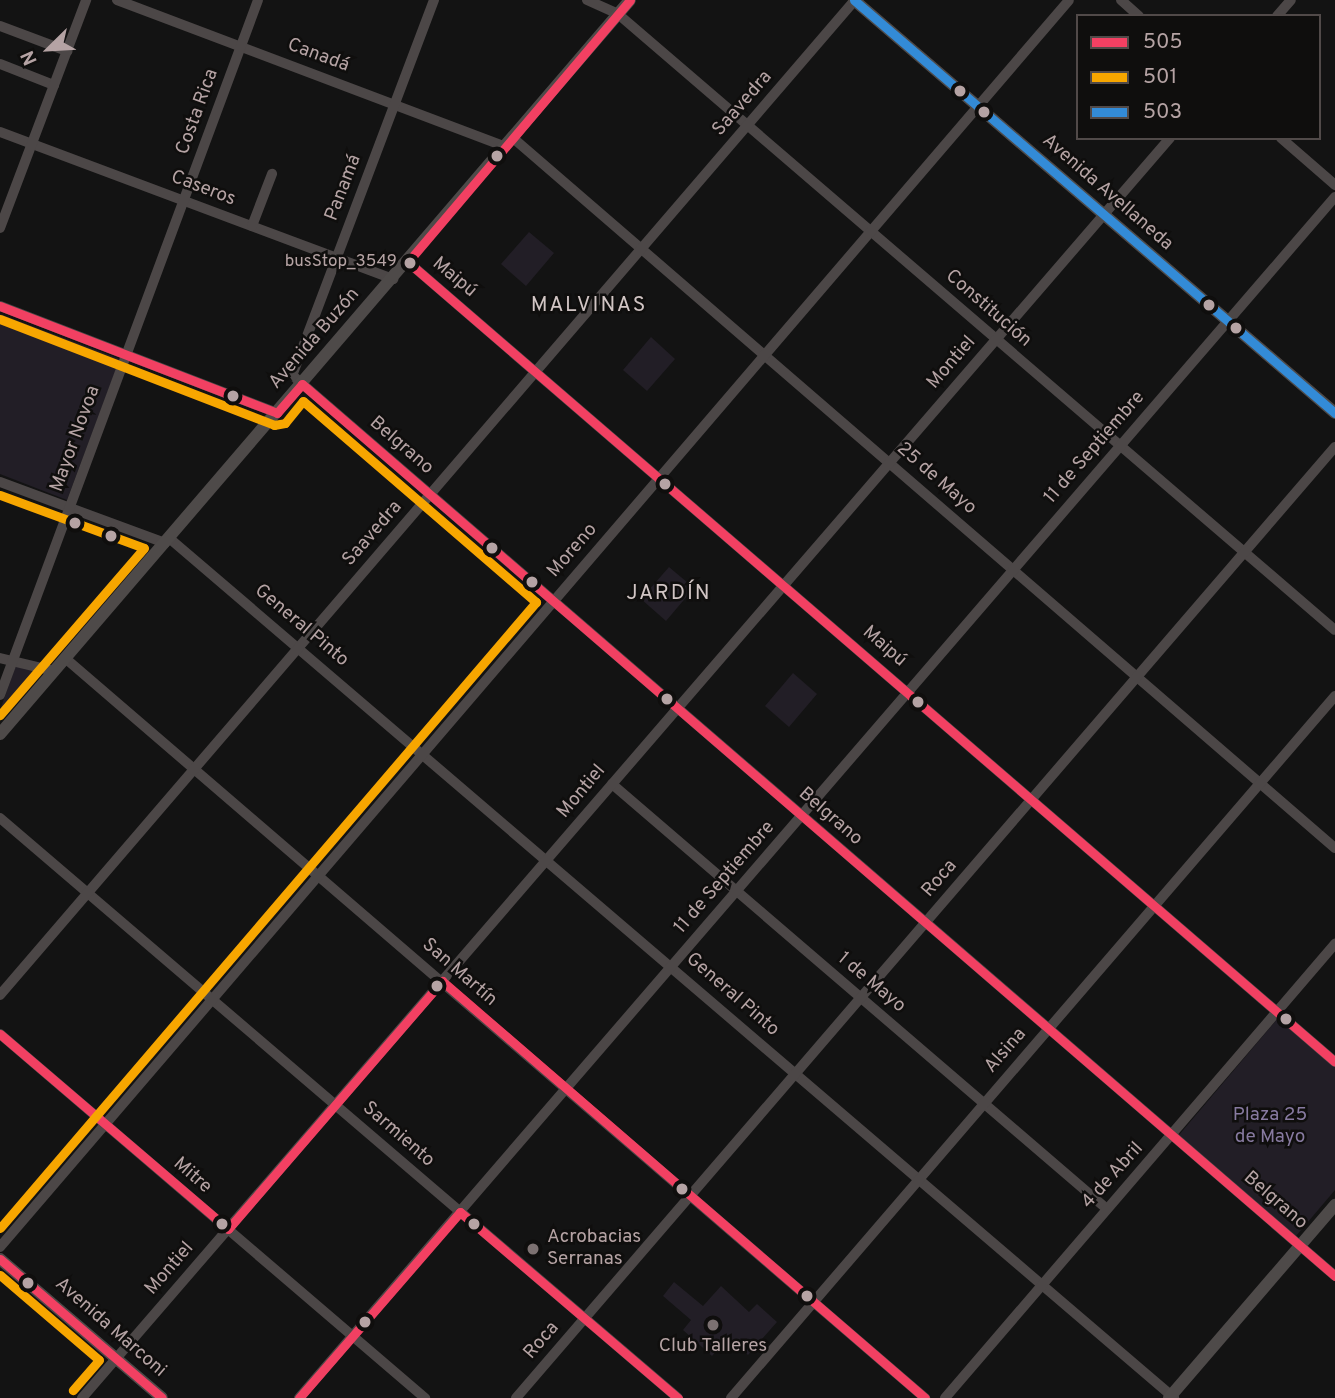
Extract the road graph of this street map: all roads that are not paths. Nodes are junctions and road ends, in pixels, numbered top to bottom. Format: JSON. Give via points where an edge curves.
{"nodes":[{"id":1,"x":86,"y":0,"type":"edge"},
{"id":2,"x":117,"y":0,"type":"edge"},
{"id":3,"x":258,"y":0,"type":"edge"},
{"id":4,"x":434,"y":0,"type":"edge"},
{"id":5,"x":587,"y":0,"type":"edge"},
{"id":6,"x":630,"y":0,"type":"edge"},
{"id":7,"x":855,"y":0,"type":"edge"},
{"id":8,"x":865,"y":0,"type":"edge"},
{"id":9,"x":1069,"y":0,"type":"edge"},
{"id":10,"x":1121,"y":0,"type":"edge"},
{"id":11,"x":1291,"y":0,"type":"edge"},
{"id":12,"x":607,"y":3,"type":"edge"},
{"id":13,"x":618,"y":14,"type":"junction"},
{"id":14,"x":1137,"y":14,"type":"edge"},
{"id":15,"x":1279,"y":14,"type":"edge"},
{"id":16,"x":0,"y":26,"type":"edge"},
{"id":17,"x":241,"y":47,"type":"junction"},
{"id":18,"x":66,"y":51,"type":"junction"},
{"id":19,"x":0,"y":64,"type":"edge"},
{"id":20,"x":54,"y":85,"type":"junction"},
{"id":21,"x":394,"y":104,"type":"junction"},
{"id":22,"x":980,"y":104,"type":"junction"},
{"id":23,"x":747,"y":125,"type":"junction"},
{"id":24,"x":0,"y":132,"type":"edge"},
{"id":25,"x":1168,"y":140,"type":"edge"},
{"id":26,"x":1283,"y":140,"type":"edge"},
{"id":27,"x":509,"y":142,"type":"junction"},
{"id":28,"x":32,"y":144,"type":"junction"},
{"id":29,"x":272,"y":174,"type":"dead end"},
{"id":30,"x":1335,"y":185,"type":"edge"},
{"id":31,"x":1335,"y":197,"type":"edge"},
{"id":32,"x":183,"y":200,"type":"junction"},
{"id":33,"x":1105,"y":212,"type":"junction"},
{"id":34,"x":252,"y":226,"type":"junction"},
{"id":35,"x":0,"y":228,"type":"edge"},
{"id":36,"x":870,"y":231,"type":"junction"},
{"id":37,"x":641,"y":249,"type":"junction"},
{"id":38,"x":336,"y":258,"type":"junction"},
{"id":39,"x":408,"y":262,"type":"junction"},
{"id":40,"x":393,"y":279,"type":"junction"},
{"id":41,"x":0,"y":306,"type":"edge"},
{"id":42,"x":1229,"y":319,"type":"junction"},
{"id":43,"x":996,"y":339,"type":"junction"},
{"id":44,"x":126,"y":354,"type":"junction"},
{"id":45,"x":764,"y":355,"type":"junction"},
{"id":46,"x":536,"y":371,"type":"junction"},
{"id":47,"x":302,"y":384,"type":"junction"},
{"id":48,"x":1335,"y":405,"type":"edge"},
{"id":49,"x":277,"y":413,"type":"junction"},
{"id":50,"x":1335,"y":413,"type":"edge"},
{"id":51,"x":1121,"y":446,"type":"junction"},
{"id":52,"x":1335,"y":447,"type":"edge"},
{"id":53,"x":889,"y":462,"type":"junction"},
{"id":54,"x":660,"y":477,"type":"junction"},
{"id":55,"x":0,"y":482,"type":"edge"},
{"id":56,"x":430,"y":495,"type":"junction"},
{"id":57,"x":69,"y":508,"type":"junction"},
{"id":58,"x":167,"y":540,"type":"junction"},
{"id":59,"x":1244,"y":552,"type":"junction"},
{"id":60,"x":1014,"y":569,"type":"junction"},
{"id":61,"x":784,"y":584,"type":"junction"},
{"id":62,"x":553,"y":601,"type":"junction"},
{"id":63,"x":1335,"y":630,"type":"edge"},
{"id":64,"x":299,"y":647,"type":"junction"},
{"id":65,"x":65,"y":658,"type":"junction"},
{"id":66,"x":6,"y":660,"type":"edge"},
{"id":67,"x":54,"y":671,"type":"junction"},
{"id":68,"x":1138,"y":676,"type":"junction"},
{"id":69,"x":909,"y":691,"type":"junction"},
{"id":70,"x":0,"y":695,"type":"edge"},
{"id":71,"x":1335,"y":696,"type":"edge"},
{"id":72,"x":677,"y":708,"type":"junction"},
{"id":73,"x":0,"y":734,"type":"edge"},
{"id":74,"x":422,"y":752,"type":"junction"},
{"id":75,"x":194,"y":769,"type":"junction"},
{"id":76,"x":1261,"y":782,"type":"junction"},
{"id":77,"x":612,"y":784,"type":"junction"},
{"id":78,"x":1033,"y":797,"type":"junction"},
{"id":79,"x":802,"y":815,"type":"junction"},
{"id":80,"x":0,"y":818,"type":"edge"},
{"id":81,"x":1335,"y":848,"type":"edge"},
{"id":82,"x":547,"y":860,"type":"junction"},
{"id":83,"x":318,"y":875,"type":"junction"},
{"id":84,"x":736,"y":891,"type":"junction"},
{"id":85,"x":88,"y":893,"type":"junction"},
{"id":86,"x":1154,"y":907,"type":"junction"},
{"id":87,"x":926,"y":922,"type":"junction"},
{"id":88,"x":1335,"y":944,"type":"edge"},
{"id":89,"x":673,"y":966,"type":"junction"},
{"id":90,"x":442,"y":981,"type":"junction"},
{"id":91,"x":0,"y":995,"type":"edge"},
{"id":92,"x":861,"y":998,"type":"junction"},
{"id":93,"x":212,"y":999,"type":"junction"},
{"id":94,"x":1277,"y":1011,"type":"junction"},
{"id":95,"x":1049,"y":1028,"type":"junction"},
{"id":96,"x":0,"y":1034,"type":"edge"},
{"id":97,"x":1335,"y":1062,"type":"edge"},
{"id":98,"x":796,"y":1074,"type":"junction"},
{"id":99,"x":566,"y":1089,"type":"junction"},
{"id":100,"x":984,"y":1104,"type":"junction"},
{"id":101,"x":335,"y":1105,"type":"junction"},
{"id":102,"x":105,"y":1124,"type":"junction"},
{"id":103,"x":1173,"y":1136,"type":"junction"},
{"id":104,"x":918,"y":1180,"type":"junction"},
{"id":105,"x":690,"y":1196,"type":"junction"},
{"id":106,"x":1335,"y":1205,"type":"edge"},
{"id":107,"x":1107,"y":1209,"type":"junction"},
{"id":108,"x":460,"y":1212,"type":"junction"},
{"id":109,"x":228,"y":1229,"type":"junction"},
{"id":110,"x":1300,"y":1245,"type":"junction"},
{"id":111,"x":0,"y":1247,"type":"edge"},
{"id":112,"x":0,"y":1259,"type":"edge"},
{"id":113,"x":1335,"y":1276,"type":"edge"},
{"id":114,"x":1041,"y":1285,"type":"junction"},
{"id":115,"x":814,"y":1303,"type":"junction"},
{"id":116,"x":584,"y":1318,"type":"junction"},
{"id":117,"x":353,"y":1336,"type":"junction"},
{"id":118,"x":116,"y":1359,"type":"junction"},
{"id":119,"x":1172,"y":1397,"type":"edge"},
{"id":120,"x":82,"y":1398,"type":"edge"},
{"id":121,"x":162,"y":1398,"type":"edge"},
{"id":122,"x":299,"y":1398,"type":"edge"},
{"id":123,"x":425,"y":1398,"type":"edge"},
{"id":124,"x":516,"y":1398,"type":"edge"},
{"id":125,"x":678,"y":1398,"type":"edge"},
{"id":126,"x":731,"y":1398,"type":"edge"},
{"id":127,"x":925,"y":1398,"type":"edge"},
{"id":128,"x":945,"y":1398,"type":"edge"}],
"edges":[{"from":1,"to":18,"type":"street"},
{"from":2,"to":17,"type":"street","name":"Canadá"},
{"from":3,"to":17,"type":"street","name":"Costa Rica"},
{"from":4,"to":21,"type":"street","name":"Panamá"},
{"from":5,"to":12,"type":"street","name":"Constitución"},
{"from":6,"to":13,"type":"main road","name":"Avenida Buzón"},
{"from":7,"to":22,"type":"main road","name":"Avenida Avellaneda"},
{"from":7,"to":23,"type":"street","name":"Saavedra"},
{"from":8,"to":22,"type":"main road","name":"Avenida Avellaneda"},
{"from":9,"to":22,"type":"street","name":"Moreno"},
{"from":10,"to":14,"type":"street"},
{"from":11,"to":15,"type":"street"},
{"from":12,"to":13,"type":"street","name":"Constitución"},
{"from":13,"to":23,"type":"street","name":"Constitución"},
{"from":13,"to":27,"type":"main road","name":"Avenida Buzón"},
{"from":16,"to":18,"type":"street"},
{"from":17,"to":21,"type":"street","name":"Canadá"},
{"from":17,"to":32,"type":"street","name":"Costa Rica"},
{"from":18,"to":20,"type":"street"},
{"from":19,"to":20,"type":"street"},
{"from":20,"to":28,"type":"street"},
{"from":21,"to":27,"type":"street","name":"Canadá"},
{"from":21,"to":38,"type":"street","name":"Panamá"},
{"from":22,"to":33,"type":"main road","name":"Avenida Avellaneda"},
{"from":22,"to":36,"type":"street","name":"Moreno"},
{"from":23,"to":36,"type":"street","name":"Constitución"},
{"from":23,"to":37,"type":"street","name":"Saavedra"},
{"from":24,"to":28,"type":"street","name":"Caseros"},
{"from":25,"to":33,"type":"street","name":"Montiel"},
{"from":26,"to":30,"type":"street"},
{"from":27,"to":37,"type":"street","name":"25 de Mayo"},
{"from":27,"to":39,"type":"main road","name":"Avenida Buzón"},
{"from":28,"to":32,"type":"street","name":"Caseros"},
{"from":28,"to":35,"type":"street"},
{"from":29,"to":34,"type":"street"},
{"from":31,"to":42,"type":"street","name":"11 de Septiembre"},
{"from":32,"to":34,"type":"street","name":"Caseros"},
{"from":32,"to":44,"type":"street","name":"Costa Rica"},
{"from":33,"to":42,"type":"main road","name":"Avenida Avellaneda"},
{"from":33,"to":43,"type":"street","name":"Montiel"},
{"from":34,"to":38,"type":"street","name":"Caseros"},
{"from":36,"to":43,"type":"street","name":"Constitución"},
{"from":36,"to":45,"type":"street","name":"Moreno"},
{"from":37,"to":45,"type":"street","name":"25 de Mayo"},
{"from":37,"to":46,"type":"street","name":"Saavedra"},
{"from":38,"to":40,"type":"street","name":"Caseros"},
{"from":38,"to":47,"type":"street","name":"Panamá","via":[[292,375]]},
{"from":39,"to":40,"type":"main road","name":"Avenida Buzón"},
{"from":39,"to":46,"type":"street","name":"Maipú"},
{"from":40,"to":47,"type":"main road","name":"Avenida Buzón"},
{"from":41,"to":44,"type":"street"},
{"from":42,"to":48,"type":"main road","name":"Avenida Avellaneda"},
{"from":42,"to":50,"type":"main road","name":"Avenida Avellaneda"},
{"from":42,"to":51,"type":"street","name":"11 de Septiembre"},
{"from":43,"to":51,"type":"street","name":"Constitución"},
{"from":43,"to":53,"type":"street","name":"Montiel"},
{"from":44,"to":49,"type":"street"},
{"from":44,"to":57,"type":"street","name":"Mayor Novoa"},
{"from":45,"to":53,"type":"street","name":"25 de Mayo"},
{"from":45,"to":54,"type":"street","name":"Moreno"},
{"from":46,"to":54,"type":"street","name":"Maipú"},
{"from":46,"to":56,"type":"street","name":"Saavedra"},
{"from":47,"to":49,"type":"main road","name":"Avenida Buzón"},
{"from":47,"to":56,"type":"street","name":"Belgrano"},
{"from":49,"to":58,"type":"main road","name":"Avenida Buzón"},
{"from":51,"to":59,"type":"street","name":"Constitución"},
{"from":51,"to":60,"type":"street","name":"11 de Septiembre"},
{"from":52,"to":59,"type":"street","name":"Roca"},
{"from":53,"to":60,"type":"street","name":"25 de Mayo"},
{"from":53,"to":61,"type":"street","name":"Montiel"},
{"from":54,"to":61,"type":"street","name":"Maipú"},
{"from":54,"to":62,"type":"street","name":"Moreno"},
{"from":55,"to":57,"type":"street","name":"General Pinto"},
{"from":56,"to":62,"type":"street","name":"Belgrano"},
{"from":56,"to":64,"type":"street","name":"Saavedra"},
{"from":57,"to":58,"type":"street","name":"General Pinto"},
{"from":57,"to":66,"type":"street","name":"Mayor Novoa"},
{"from":58,"to":64,"type":"street","name":"General Pinto"},
{"from":58,"to":65,"type":"main road","name":"Avenida Buzón"},
{"from":59,"to":63,"type":"street","name":"Constitución"},
{"from":59,"to":68,"type":"street","name":"Roca"},
{"from":60,"to":68,"type":"street","name":"25 de Mayo"},
{"from":60,"to":69,"type":"street","name":"11 de Septiembre"},
{"from":61,"to":69,"type":"street","name":"Maipú"},
{"from":61,"to":72,"type":"street","name":"Montiel"},
{"from":62,"to":72,"type":"street","name":"Belgrano"},
{"from":62,"to":74,"type":"street","name":"Moreno"},
{"from":64,"to":74,"type":"street","name":"General Pinto"},
{"from":64,"to":75,"type":"street","name":"Saavedra"},
{"from":65,"to":67,"type":"main road","name":"Avenida Buzón"},
{"from":65,"to":75,"type":"street","name":"San Martín"},
{"from":66,"to":67,"type":"street"},
{"from":66,"to":70,"type":"street","name":"Mayor Novoa"},
{"from":67,"to":73,"type":"main road","name":"Avenida Buzón"},
{"from":68,"to":76,"type":"street","name":"25 de Mayo"},
{"from":68,"to":78,"type":"street","name":"Roca"},
{"from":69,"to":78,"type":"street","name":"Maipú"},
{"from":69,"to":79,"type":"street","name":"11 de Septiembre"},
{"from":71,"to":76,"type":"street","name":"Alsina"},
{"from":72,"to":77,"type":"street","name":"Montiel"},
{"from":72,"to":79,"type":"street","name":"Belgrano"},
{"from":74,"to":82,"type":"street","name":"General Pinto"},
{"from":74,"to":83,"type":"street","name":"Moreno"},
{"from":75,"to":83,"type":"street","name":"San Martín"},
{"from":75,"to":85,"type":"street","name":"Saavedra"},
{"from":76,"to":81,"type":"street","name":"25 de Mayo"},
{"from":76,"to":86,"type":"street","name":"Alsina"},
{"from":77,"to":82,"type":"street","name":"Montiel"},
{"from":77,"to":84,"type":"street","name":"1 de Mayo"},
{"from":78,"to":86,"type":"street","name":"Maipú"},
{"from":78,"to":87,"type":"street","name":"Roca"},
{"from":79,"to":84,"type":"street","name":"11 de Septiembre"},
{"from":79,"to":87,"type":"street","name":"Belgrano"},
{"from":80,"to":85,"type":"street","name":"Sarmiento"},
{"from":82,"to":89,"type":"street","name":"General Pinto"},
{"from":82,"to":90,"type":"street","name":"Montiel"},
{"from":83,"to":90,"type":"street","name":"San Martín"},
{"from":83,"to":93,"type":"street","name":"Moreno"},
{"from":84,"to":89,"type":"street","name":"11 de Septiembre"},
{"from":84,"to":92,"type":"street","name":"1 de Mayo"},
{"from":85,"to":91,"type":"street","name":"Saavedra"},
{"from":85,"to":93,"type":"street","name":"Sarmiento"},
{"from":86,"to":94,"type":"street","name":"Maipú"},
{"from":86,"to":95,"type":"street","name":"Alsina"},
{"from":87,"to":92,"type":"street","name":"Roca"},
{"from":87,"to":95,"type":"street","name":"Belgrano"},
{"from":88,"to":94,"type":"street","name":"4 de Abril"},
{"from":89,"to":98,"type":"street","name":"General Pinto"},
{"from":89,"to":99,"type":"street","name":"11 de Septiembre"},
{"from":90,"to":99,"type":"street","name":"San Martín"},
{"from":90,"to":101,"type":"street","name":"Montiel"},
{"from":92,"to":98,"type":"street","name":"Roca"},
{"from":92,"to":100,"type":"street","name":"1 de Mayo"},
{"from":93,"to":101,"type":"street","name":"Sarmiento"},
{"from":93,"to":102,"type":"street","name":"Moreno"},
{"from":94,"to":97,"type":"street","name":"Maipú"},
{"from":94,"to":103,"type":"street","name":"4 de Abril"},
{"from":95,"to":100,"type":"street","name":"Alsina"},
{"from":95,"to":103,"type":"street","name":"Belgrano"},
{"from":96,"to":102,"type":"street","name":"Mitre"},
{"from":98,"to":104,"type":"street","name":"General Pinto"},
{"from":98,"to":105,"type":"street","name":"Roca"},
{"from":99,"to":105,"type":"street","name":"San Martín"},
{"from":99,"to":108,"type":"street","name":"11 de Septiembre"},
{"from":100,"to":104,"type":"street","name":"Alsina"},
{"from":100,"to":107,"type":"street","name":"1 de Mayo"},
{"from":101,"to":108,"type":"street","name":"Sarmiento"},
{"from":101,"to":109,"type":"street","name":"Montiel"},
{"from":102,"to":109,"type":"street","name":"Mitre"},
{"from":102,"to":111,"type":"street","name":"Moreno"},
{"from":103,"to":107,"type":"street","name":"4 de Abril"},
{"from":103,"to":110,"type":"street","name":"Belgrano"},
{"from":104,"to":114,"type":"street","name":"General Pinto"},
{"from":104,"to":115,"type":"street","name":"Alsina"},
{"from":105,"to":115,"type":"street","name":"San Martín"},
{"from":105,"to":116,"type":"street","name":"Roca"},
{"from":106,"to":110,"type":"main road"},
{"from":107,"to":114,"type":"street","name":"4 de Abril"},
{"from":108,"to":116,"type":"street","name":"Sarmiento"},
{"from":108,"to":117,"type":"street","name":"11 de Septiembre"},
{"from":109,"to":117,"type":"street","name":"Mitre"},
{"from":109,"to":118,"type":"street","name":"Montiel"},
{"from":110,"to":113,"type":"street","name":"Belgrano"},
{"from":110,"to":119,"type":"main road"},
{"from":112,"to":118,"type":"main road","name":"Avenida Marconi"},
{"from":114,"to":119,"type":"street","name":"General Pinto"},
{"from":114,"to":128,"type":"street","name":"4 de Abril"},
{"from":115,"to":126,"type":"street","name":"Alsina"},
{"from":115,"to":127,"type":"street","name":"San Martín"},
{"from":116,"to":124,"type":"street","name":"Roca"},
{"from":116,"to":125,"type":"street","name":"Sarmiento"},
{"from":117,"to":122,"type":"street","name":"11 de Septiembre"},
{"from":117,"to":123,"type":"street","name":"Mitre"},
{"from":118,"to":120,"type":"street","name":"Montiel"},
{"from":118,"to":121,"type":"main road","name":"Avenida Marconi"}]}
